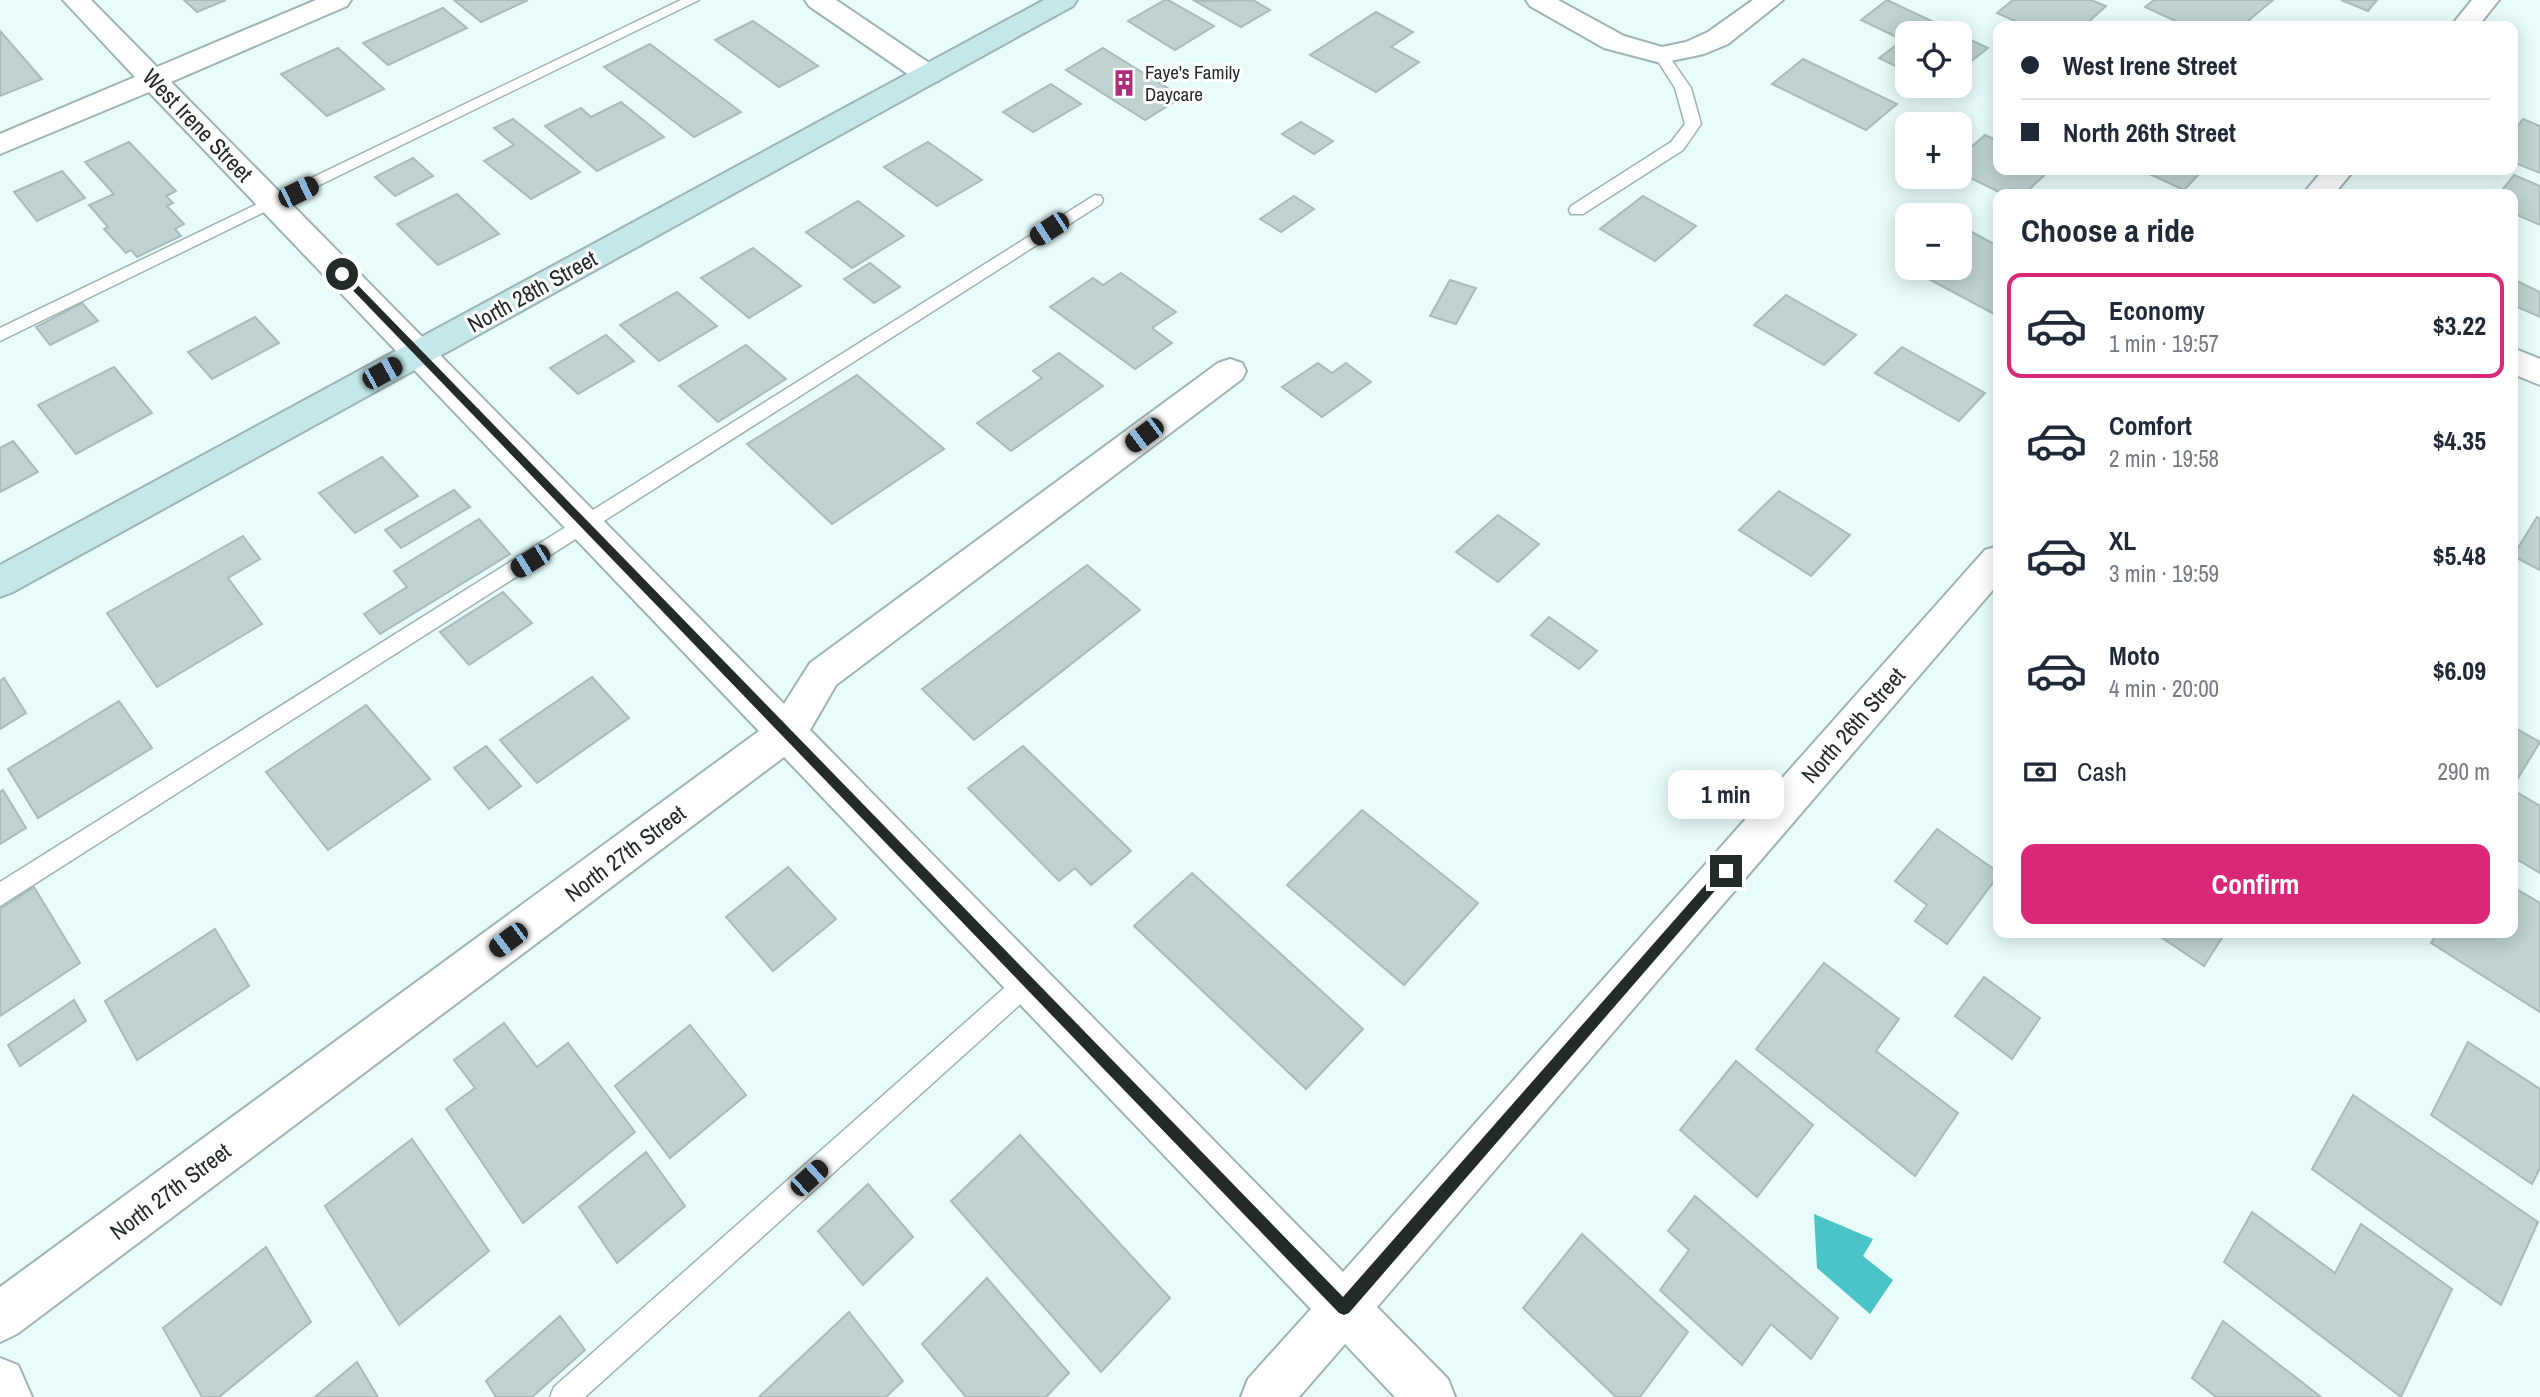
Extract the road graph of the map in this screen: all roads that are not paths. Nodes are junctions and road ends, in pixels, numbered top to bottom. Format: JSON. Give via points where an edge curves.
{"nodes":[{"id":1,"x":76,"y":0,"type":"edge"},
{"id":2,"x":338,"y":0,"type":"edge"},
{"id":3,"x":692,"y":0,"type":"edge"},
{"id":4,"x":818,"y":0,"type":"edge"},
{"id":5,"x":1064,"y":0,"type":"edge"},
{"id":6,"x":1539,"y":0,"type":"edge"},
{"id":7,"x":1770,"y":0,"type":"edge"},
{"id":8,"x":2486,"y":0,"type":"edge"},
{"id":9,"x":2468,"y":21,"type":"edge"},
{"id":10,"x":1661,"y":55,"type":"junction"},
{"id":11,"x":928,"y":75,"type":"junction"},
{"id":12,"x":153,"y":79,"type":"junction"},
{"id":13,"x":0,"y":145,"type":"edge"},
{"id":14,"x":2335,"y":175,"type":"edge"},
{"id":15,"x":2322,"y":189,"type":"edge"},
{"id":16,"x":1095,"y":200,"type":"dead end"},
{"id":17,"x":274,"y":204,"type":"junction"},
{"id":18,"x":1577,"y":210,"type":"dead end"},
{"id":19,"x":0,"y":335,"type":"edge"},
{"id":20,"x":419,"y":353,"type":"junction"},
{"id":21,"x":2518,"y":362,"type":"edge"},
{"id":22,"x":1230,"y":371,"type":"dead end"},
{"id":23,"x":2540,"y":373,"type":"edge"},
{"id":24,"x":586,"y":525,"type":"junction"},
{"id":25,"x":1993,"y":565,"type":"edge"},
{"id":26,"x":0,"y":582,"type":"edge"},
{"id":27,"x":787,"y":733,"type":"junction"},
{"id":28,"x":0,"y":895,"type":"edge"},
{"id":29,"x":1028,"y":982,"type":"junction"},
{"id":30,"x":1344,"y":1308,"type":"junction"},
{"id":31,"x":0,"y":1317,"type":"edge"},
{"id":32,"x":0,"y":1383,"type":"edge"},
{"id":33,"x":7,"y":1397,"type":"edge"},
{"id":34,"x":564,"y":1397,"type":"edge"},
{"id":35,"x":1266,"y":1397,"type":"edge"},
{"id":36,"x":1430,"y":1397,"type":"edge"}],
"edges":[{"from":1,"to":12,"type":"street","name":"West Irene Street"},
{"from":2,"to":12,"type":"street"},
{"from":3,"to":17,"type":"lane"},
{"from":4,"to":11,"type":"street"},
{"from":5,"to":11,"type":"street","name":"North 28th Street"},
{"from":6,"to":10,"type":"street","via":[[1614,42]]},
{"from":7,"to":10,"type":"street","via":[[1718,38]]},
{"from":8,"to":9,"type":"street"},
{"from":10,"to":18,"type":"lane","via":[[1683,88],[1693,124],[1677,146]]},
{"from":11,"to":20,"type":"street","name":"North 28th Street"},
{"from":12,"to":13,"type":"street"},
{"from":12,"to":17,"type":"street","name":"West Irene Street"},
{"from":14,"to":15,"type":"street"},
{"from":16,"to":24,"type":"lane"},
{"from":17,"to":19,"type":"lane"},
{"from":17,"to":20,"type":"street","name":"West Irene Street"},
{"from":20,"to":24,"type":"street","name":"West Irene Street"},
{"from":20,"to":26,"type":"street","name":"North 28th Street"},
{"from":21,"to":23,"type":"street"},
{"from":22,"to":27,"type":"street","name":"North 27th Street","via":[[823,674]]},
{"from":24,"to":27,"type":"street","name":"West Irene Street"},
{"from":24,"to":28,"type":"lane"},
{"from":25,"to":30,"type":"street","name":"North 26th Street"},
{"from":27,"to":29,"type":"street","name":"West Irene Street"},
{"from":27,"to":31,"type":"street","name":"North 27th Street"},
{"from":29,"to":30,"type":"street","name":"West Irene Street"},
{"from":29,"to":34,"type":"lane"},
{"from":30,"to":35,"type":"street","name":"North 26th Street"},
{"from":30,"to":36,"type":"street","name":"West Irene Street"},
{"from":32,"to":33,"type":"street"}]}
